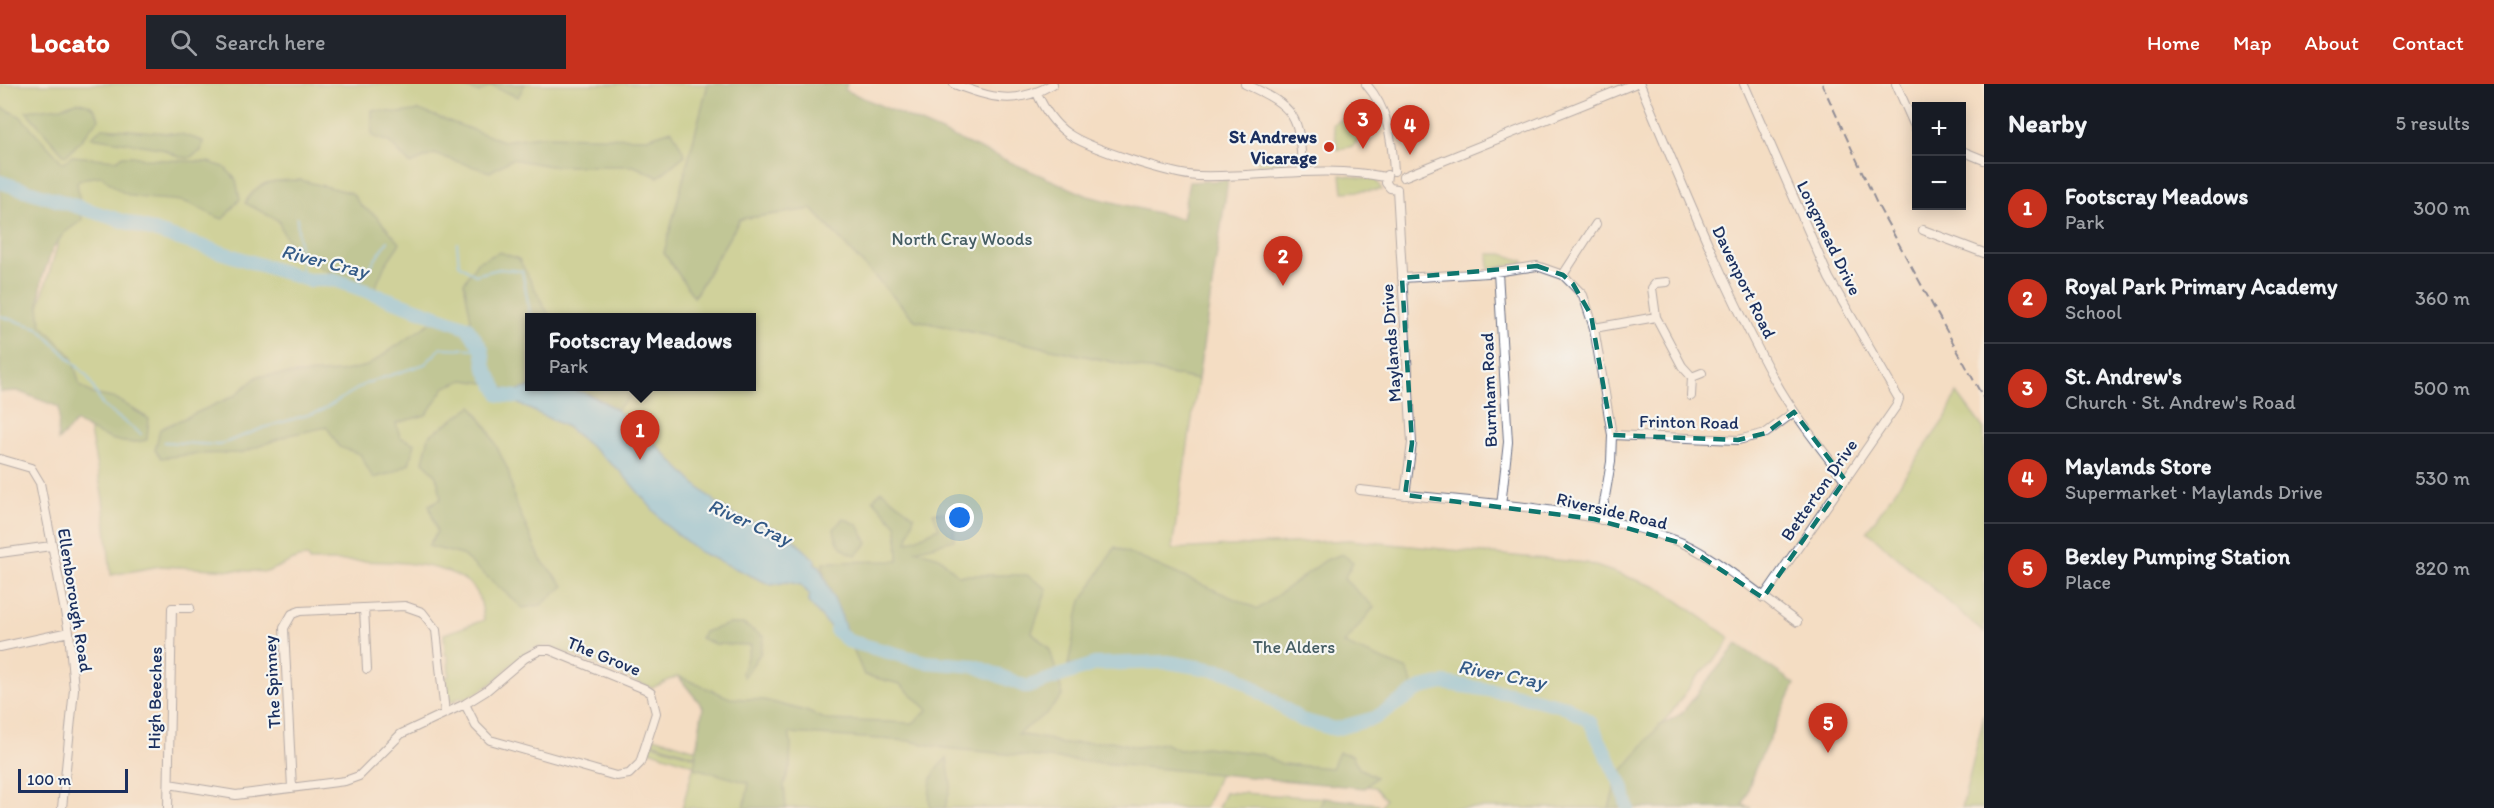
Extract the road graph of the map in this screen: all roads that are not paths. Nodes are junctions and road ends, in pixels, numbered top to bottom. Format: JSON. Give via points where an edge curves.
{"nodes":[{"id":1,"x":954,"y":84,"type":"edge"},
{"id":2,"x":1053,"y":84,"type":"edge"},
{"id":3,"x":1245,"y":84,"type":"edge"},
{"id":4,"x":1366,"y":84,"type":"edge"},
{"id":5,"x":1634,"y":84,"type":"edge"},
{"id":6,"x":1640,"y":84,"type":"edge"},
{"id":7,"x":1744,"y":84,"type":"edge"},
{"id":8,"x":1896,"y":84,"type":"edge"},
{"id":9,"x":1037,"y":93,"type":"junction"},
{"id":10,"x":1912,"y":118,"type":"edge"},
{"id":11,"x":1966,"y":153,"type":"edge"},
{"id":12,"x":1984,"y":160,"type":"edge"},
{"id":13,"x":1302,"y":171,"type":"junction"},
{"id":14,"x":1394,"y":171,"type":"junction"},
{"id":15,"x":1385,"y":177,"type":"junction"},
{"id":16,"x":1403,"y":177,"type":"junction"},
{"id":17,"x":1397,"y":189,"type":"junction"},
{"id":18,"x":1596,"y":224,"type":"dead end"},
{"id":19,"x":1923,"y":231,"type":"dead end"},
{"id":20,"x":1984,"y":253,"type":"edge"},
{"id":21,"x":1498,"y":272,"type":"junction"},
{"id":22,"x":1563,"y":275,"type":"junction"},
{"id":23,"x":1402,"y":278,"type":"junction"},
{"id":24,"x":1666,"y":282,"type":"dead end"},
{"id":25,"x":1656,"y":317,"type":"junction"},
{"id":26,"x":1594,"y":328,"type":"junction"},
{"id":27,"x":1702,"y":373,"type":"dead end"},
{"id":28,"x":1692,"y":377,"type":"junction"},
{"id":29,"x":1691,"y":396,"type":"dead end"},
{"id":30,"x":1899,"y":399,"type":"joint"},
{"id":31,"x":1794,"y":412,"type":"junction"},
{"id":32,"x":1612,"y":435,"type":"junction"},
{"id":33,"x":0,"y":459,"type":"edge"},
{"id":34,"x":1845,"y":480,"type":"junction"},
{"id":35,"x":1360,"y":490,"type":"dead end"},
{"id":36,"x":1405,"y":495,"type":"junction"},
{"id":37,"x":1501,"y":506,"type":"junction"},
{"id":38,"x":1601,"y":520,"type":"junction"},
{"id":39,"x":51,"y":546,"type":"junction"},
{"id":40,"x":0,"y":553,"type":"edge"},
{"id":41,"x":1763,"y":598,"type":"junction"},
{"id":42,"x":190,"y":608,"type":"dead end"},
{"id":43,"x":364,"y":608,"type":"junction"},
{"id":44,"x":1797,"y":622,"type":"dead end"},
{"id":45,"x":69,"y":632,"type":"junction"},
{"id":46,"x":0,"y":647,"type":"edge"},
{"id":47,"x":367,"y":669,"type":"dead end"},
{"id":48,"x":465,"y":704,"type":"junction"},
{"id":49,"x":445,"y":713,"type":"junction"},
{"id":50,"x":169,"y":784,"type":"junction"},
{"id":51,"x":292,"y":788,"type":"junction"},
{"id":52,"x":62,"y":808,"type":"edge"},
{"id":53,"x":168,"y":808,"type":"edge"}],
"edges":[{"from":1,"to":9,"type":"street","via":[[999,98]]},
{"from":2,"to":9,"type":"street"},
{"from":3,"to":13,"type":"street","via":[[1274,97],[1293,116],[1299,130]]},
{"from":4,"to":14,"type":"street","via":[[1384,109]]},
{"from":5,"to":16,"type":"street"},
{"from":6,"to":31,"type":"street","name":"Davenport Road","via":[[1710,248],[1774,380]]},
{"from":7,"to":30,"type":"street","name":"Longmead Drive","via":[[1829,278]]},
{"from":8,"to":10,"type":"street"},
{"from":9,"to":13,"type":"street","via":[[1054,122],[1081,142],[1174,171],[1197,176]]},
{"from":11,"to":12,"type":"street"},
{"from":13,"to":15,"type":"street","via":[[1336,170]]},
{"from":14,"to":15,"type":"street"},
{"from":14,"to":16,"type":"street"},
{"from":15,"to":17,"type":"street","via":[[1390,188]]},
{"from":16,"to":17,"type":"street"},
{"from":17,"to":23,"type":"street","name":"Maylands Drive"},
{"from":18,"to":22,"type":"street"},
{"from":19,"to":20,"type":"street"},
{"from":21,"to":22,"type":"street","via":[[1537,266]]},
{"from":21,"to":23,"type":"street"},
{"from":21,"to":37,"type":"street","name":"Burnham Road","via":[[1508,442]]},
{"from":22,"to":26,"type":"street","via":[[1583,295]]},
{"from":23,"to":36,"type":"street","name":"Maylands Drive","via":[[1412,443]]},
{"from":24,"to":25,"type":"street","via":[[1656,283],[1652,288]]},
{"from":25,"to":26,"type":"street"},
{"from":25,"to":28,"type":"street"},
{"from":26,"to":32,"type":"street"},
{"from":27,"to":28,"type":"street"},
{"from":28,"to":29,"type":"street"},
{"from":30,"to":34,"type":"street","name":"Betterton Drive"},
{"from":31,"to":32,"type":"street","name":"Frinton Road","via":[[1766,433],[1738,440]]},
{"from":31,"to":34,"type":"street","name":"Davenport Road"},
{"from":32,"to":38,"type":"street"},
{"from":33,"to":39,"type":"street","name":"Ellenborough Road","via":[[30,468],[40,483]]},
{"from":34,"to":41,"type":"street","name":"Betterton Drive"},
{"from":35,"to":36,"type":"street","name":"Riverside Road"},
{"from":36,"to":37,"type":"street","name":"Riverside Road"},
{"from":37,"to":38,"type":"street","name":"Riverside Road"},
{"from":38,"to":41,"type":"street","name":"Riverside Road","via":[[1681,543],[1703,554]]},
{"from":39,"to":40,"type":"street"},
{"from":39,"to":45,"type":"street","name":"Ellenborough Road"},
{"from":41,"to":44,"type":"street","name":"Riverside Road"},
{"from":42,"to":50,"type":"street","name":"High Beeches","via":[[172,608]]},
{"from":43,"to":47,"type":"street"},
{"from":43,"to":49,"type":"street","name":"The Spinney","via":[[405,606],[422,612],[430,620],[436,630]]},
{"from":43,"to":51,"type":"street","name":"The Spinney","via":[[300,611],[286,620]]},
{"from":45,"to":46,"type":"street"},
{"from":45,"to":52,"type":"street","name":"Ellenborough Road","via":[[74,689]]},
{"from":48,"to":48,"type":"street","name":"The Grove","via":[[481,733],[490,740],[616,776],[628,774],[640,763],[656,713],[651,693],[645,689],[550,650],[532,653]]},
{"from":48,"to":49,"type":"street","name":"The Grove"},
{"from":49,"to":51,"type":"street","name":"The Grove","via":[[401,734],[359,776],[345,782]]},
{"from":50,"to":51,"type":"street","name":"The Grove","via":[[236,795]]},
{"from":50,"to":53,"type":"street","name":"High Beeches"}]}
